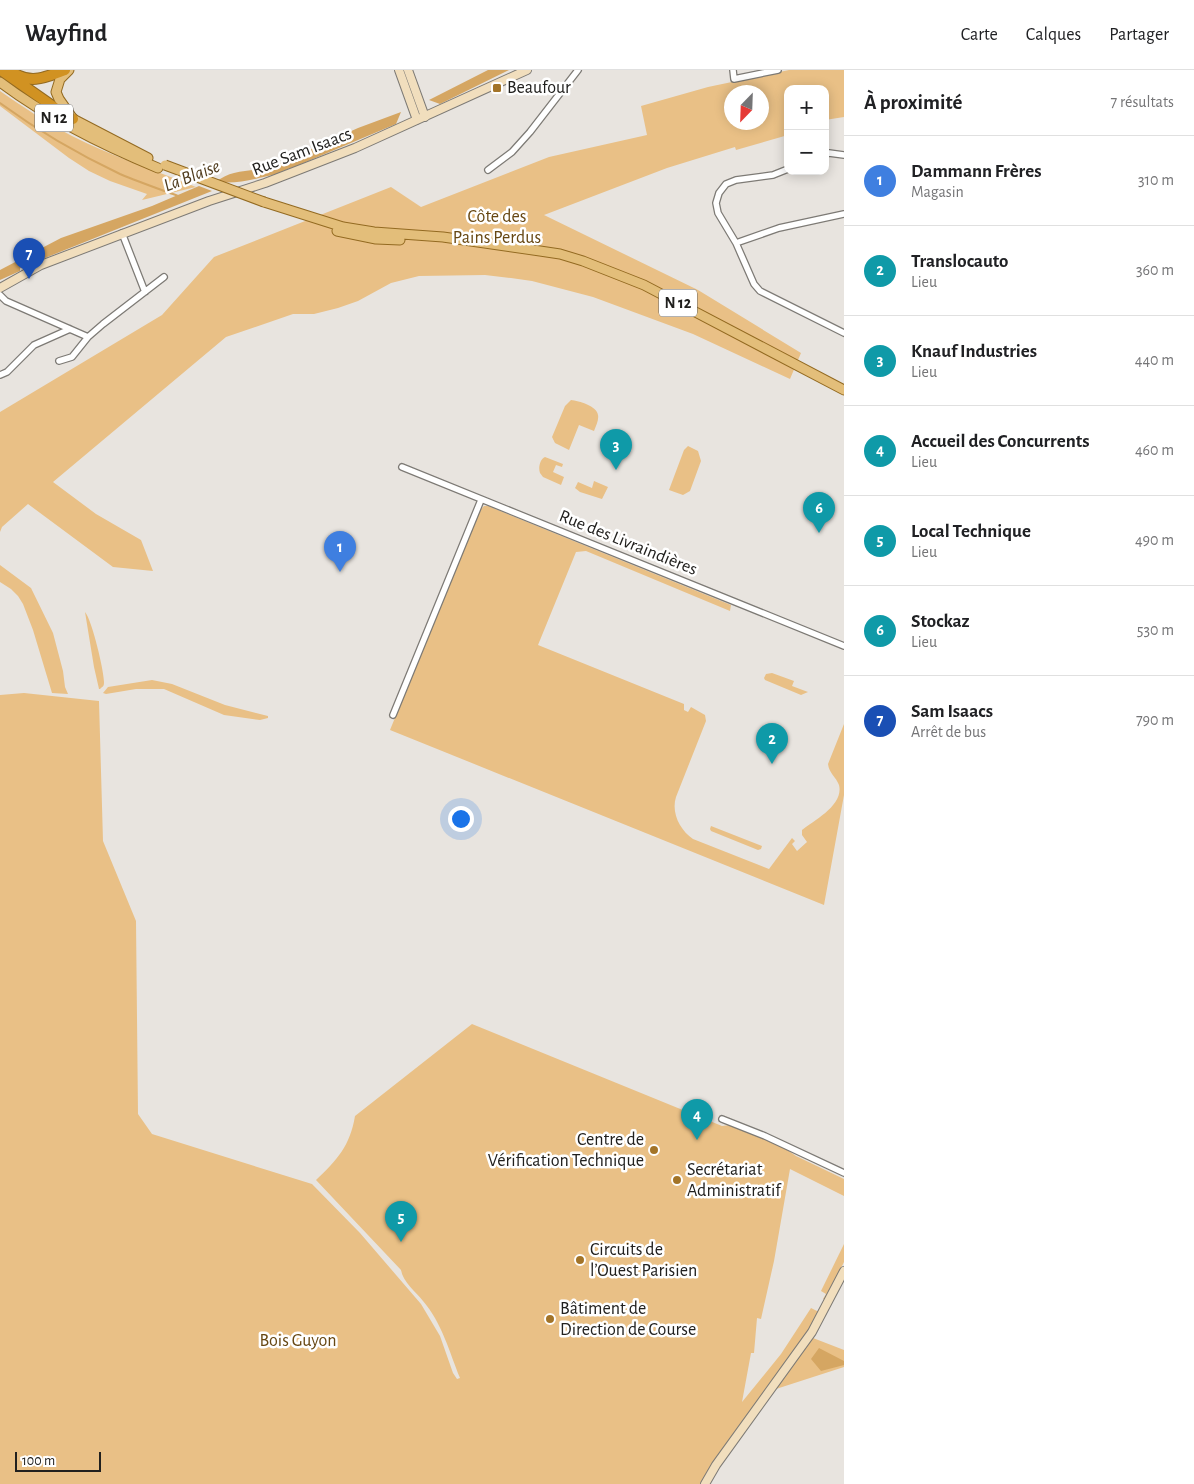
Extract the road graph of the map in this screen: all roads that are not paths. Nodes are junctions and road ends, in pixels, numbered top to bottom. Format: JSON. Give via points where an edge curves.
{"nodes":[{"id":1,"x":0,"y":70,"type":"edge"},
{"id":2,"x":9,"y":70,"type":"edge"},
{"id":3,"x":65,"y":70,"type":"edge"},
{"id":4,"x":70,"y":70,"type":"edge"},
{"id":5,"x":399,"y":70,"type":"edge"},
{"id":6,"x":408,"y":70,"type":"edge"},
{"id":7,"x":527,"y":70,"type":"edge"},
{"id":8,"x":578,"y":70,"type":"edge"},
{"id":9,"x":733,"y":70,"type":"edge"},
{"id":10,"x":778,"y":70,"type":"edge"},
{"id":11,"x":0,"y":82,"type":"edge"},
{"id":12,"x":421,"y":118,"type":"junction"},
{"id":13,"x":73,"y":119,"type":"junction"},
{"id":14,"x":829,"y":153,"type":"edge"},
{"id":15,"x":844,"y":155,"type":"edge"},
{"id":16,"x":161,"y":166,"type":"junction"},
{"id":17,"x":488,"y":170,"type":"dead end"},
{"id":18,"x":784,"y":170,"type":"edge"},
{"id":19,"x":844,"y":214,"type":"edge"},
{"id":20,"x":122,"y":233,"type":"junction"},
{"id":21,"x":736,"y":243,"type":"junction"},
{"id":22,"x":164,"y":278,"type":"dead end"},
{"id":23,"x":0,"y":288,"type":"edge"},
{"id":24,"x":145,"y":292,"type":"junction"},
{"id":25,"x":0,"y":295,"type":"edge"},
{"id":26,"x":70,"y":328,"type":"junction"},
{"id":27,"x":844,"y":333,"type":"edge"},
{"id":28,"x":88,"y":336,"type":"junction"},
{"id":29,"x":59,"y":360,"type":"dead end"},
{"id":30,"x":0,"y":375,"type":"edge"},
{"id":31,"x":844,"y":390,"type":"edge"},
{"id":32,"x":402,"y":467,"type":"dead end"},
{"id":33,"x":481,"y":500,"type":"junction"},
{"id":34,"x":844,"y":646,"type":"edge"},
{"id":35,"x":393,"y":715,"type":"dead end"},
{"id":36,"x":722,"y":1119,"type":"dead end"},
{"id":37,"x":844,"y":1173,"type":"edge"},
{"id":38,"x":844,"y":1271,"type":"edge"},
{"id":39,"x":705,"y":1484,"type":"edge"}],
"edges":[{"from":1,"to":13,"type":"highway","number":"N 12"},
{"from":2,"to":3,"type":"highway","via":[[33,80]]},
{"from":4,"to":13,"type":"main road","via":[[60,80],[56,92]]},
{"from":5,"to":12,"type":"main road"},
{"from":6,"to":12,"type":"main road"},
{"from":7,"to":12,"type":"main road","name":"Rue Sam Isaacs"},
{"from":8,"to":17,"type":"street","via":[[530,132],[512,152]]},
{"from":9,"to":10,"type":"street","via":[[734,79]]},
{"from":11,"to":16,"type":"main road","number":"N 12","via":[[84,135]]},
{"from":12,"to":20,"type":"main road","name":"Rue Sam Isaacs","via":[[337,155]]},
{"from":13,"to":16,"type":"main road","number":"N 12"},
{"from":14,"to":15,"type":"street"},
{"from":16,"to":31,"type":"main road","number":"N 12","bridge":true,"via":[[260,203],[343,227],[560,254],[626,277]]},
{"from":18,"to":21,"type":"street","via":[[736,180],[726,184],[720,193],[716,202],[718,213]]},
{"from":19,"to":21,"type":"street","via":[[779,228]]},
{"from":20,"to":23,"type":"main road","name":"Rue Sam Isaacs","via":[[40,265]]},
{"from":20,"to":24,"type":"street"},
{"from":21,"to":27,"type":"street","via":[[760,291]]},
{"from":22,"to":24,"type":"street"},
{"from":24,"to":28,"type":"street"},
{"from":25,"to":26,"type":"street","via":[[6,301]]},
{"from":26,"to":28,"type":"street"},
{"from":26,"to":30,"type":"street","via":[[34,345]]},
{"from":28,"to":29,"type":"street","via":[[72,357]]},
{"from":32,"to":33,"type":"street","name":"Rue des Livraindières"},
{"from":33,"to":34,"type":"street","name":"Rue des Livraindières"},
{"from":33,"to":35,"type":"street"},
{"from":36,"to":37,"type":"street"},
{"from":38,"to":39,"type":"main road","via":[[812,1332]]}]}
